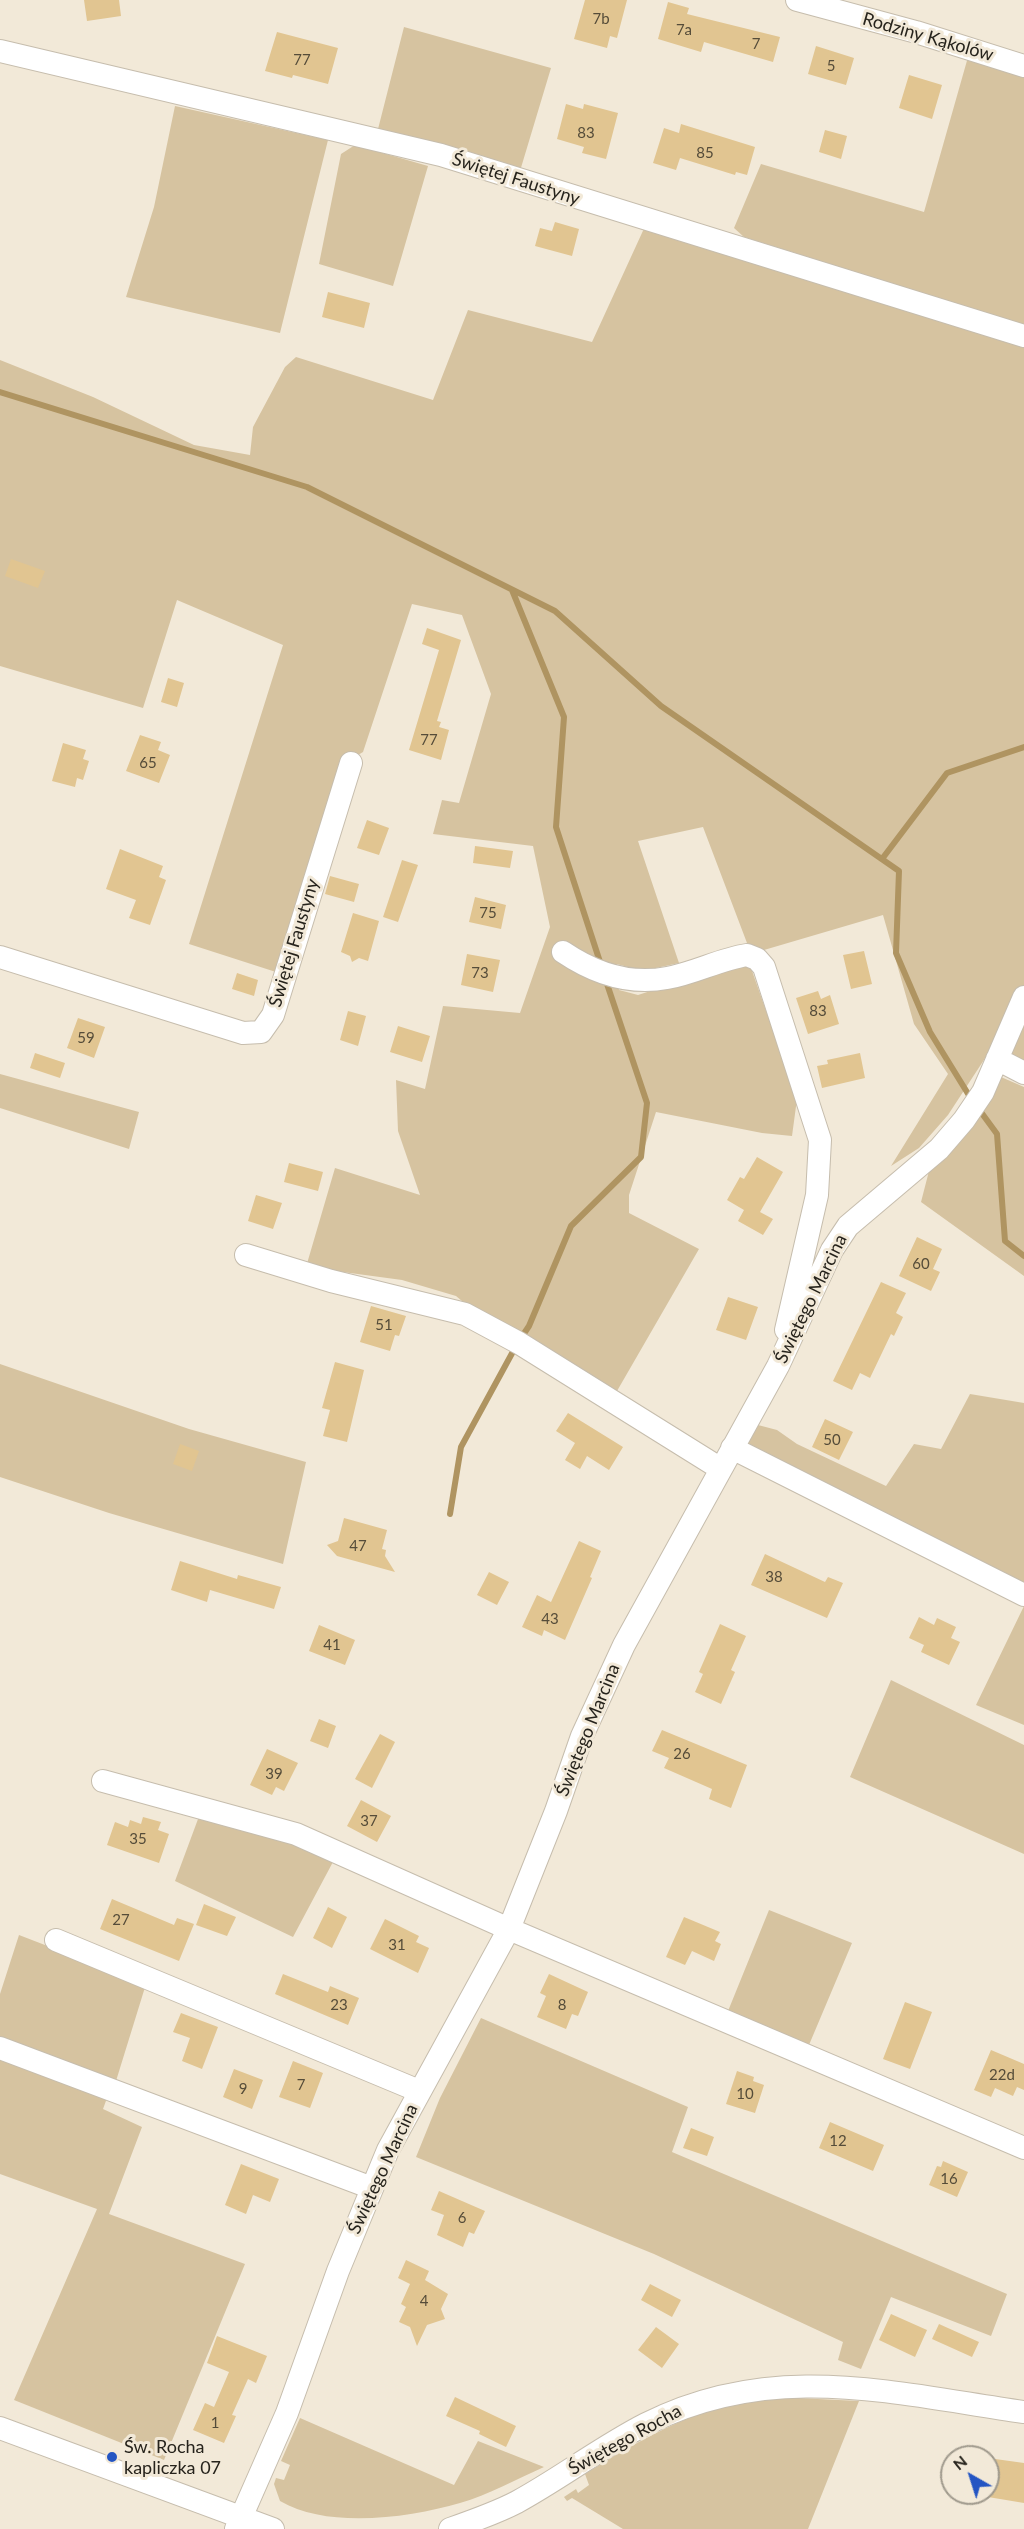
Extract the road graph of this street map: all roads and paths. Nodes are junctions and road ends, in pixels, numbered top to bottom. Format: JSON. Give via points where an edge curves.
{"nodes":[{"id":1,"x":797,"y":0,"type":"edge"},
{"id":2,"x":0,"y":51,"type":"edge"},
{"id":3,"x":1024,"y":66,"type":"edge"},
{"id":4,"x":1024,"y":336,"type":"edge"},
{"id":5,"x":351,"y":762,"type":"dead end"},
{"id":6,"x":563,"y":952,"type":"dead end"},
{"id":7,"x":0,"y":957,"type":"edge"},
{"id":8,"x":1024,"y":997,"type":"edge"},
{"id":9,"x":997,"y":1059,"type":"junction"},
{"id":10,"x":1024,"y":1073,"type":"edge"},
{"id":11,"x":246,"y":1255,"type":"dead end"},
{"id":12,"x":778,"y":1366,"type":"junction"},
{"id":13,"x":732,"y":1449,"type":"junction"},
{"id":14,"x":721,"y":1469,"type":"junction"},
{"id":15,"x":1024,"y":1595,"type":"edge"},
{"id":16,"x":103,"y":1781,"type":"dead end"},
{"id":17,"x":508,"y":1929,"type":"junction"},
{"id":18,"x":56,"y":1940,"type":"dead end"},
{"id":19,"x":0,"y":2048,"type":"edge"},
{"id":20,"x":419,"y":2091,"type":"junction"},
{"id":21,"x":1024,"y":2148,"type":"edge"},
{"id":22,"x":372,"y":2188,"type":"junction"},
{"id":23,"x":1024,"y":2412,"type":"edge"},
{"id":24,"x":0,"y":2428,"type":"edge"},
{"id":25,"x":240,"y":2525,"type":"edge"},
{"id":26,"x":273,"y":2529,"type":"edge"},
{"id":27,"x":450,"y":2529,"type":"edge"}],
"edges":[{"from":1,"to":3,"type":"street","name":"Rodziny Kąkolów"},
{"from":2,"to":4,"type":"street","name":"Świętej Faustyny","via":[[441,155]]},
{"from":5,"to":7,"type":"street","name":"Świętej Faustyny","via":[[273,1015],[261,1032],[243,1033]]},
{"from":6,"to":12,"type":"street","via":[[584,966],[622,979],[668,978],[747,955],[758,959],[764,968],[820,1140],[817,1195]]},
{"from":8,"to":9,"type":"street","name":"Świętego Marcina"},
{"from":9,"to":10,"type":"street"},
{"from":9,"to":12,"type":"street","name":"Świętego Marcina","via":[[983,1092],[939,1149],[848,1226],[832,1250]]},
{"from":11,"to":14,"type":"street","via":[[465,1314],[519,1343]]},
{"from":12,"to":13,"type":"street","name":"Świętego Marcina"},
{"from":13,"to":14,"type":"street","name":"Świętego Marcina"},
{"from":13,"to":15,"type":"street"},
{"from":14,"to":17,"type":"street","name":"Świętego Marcina","via":[[597,1701]]},
{"from":16,"to":17,"type":"street","via":[[296,1834]]},
{"from":17,"to":20,"type":"street","name":"Świętego Marcina"},
{"from":17,"to":21,"type":"street"},
{"from":18,"to":20,"type":"street"},
{"from":19,"to":22,"type":"street"},
{"from":20,"to":22,"type":"street","name":"Świętego Marcina"},
{"from":22,"to":25,"type":"street","name":"Świętego Marcina"},
{"from":23,"to":27,"type":"street","name":"Świętego Rocha","via":[[822,2386],[743,2390],[669,2413],[517,2502]]},
{"from":24,"to":25,"type":"street"},
{"from":25,"to":26,"type":"street"}]}
